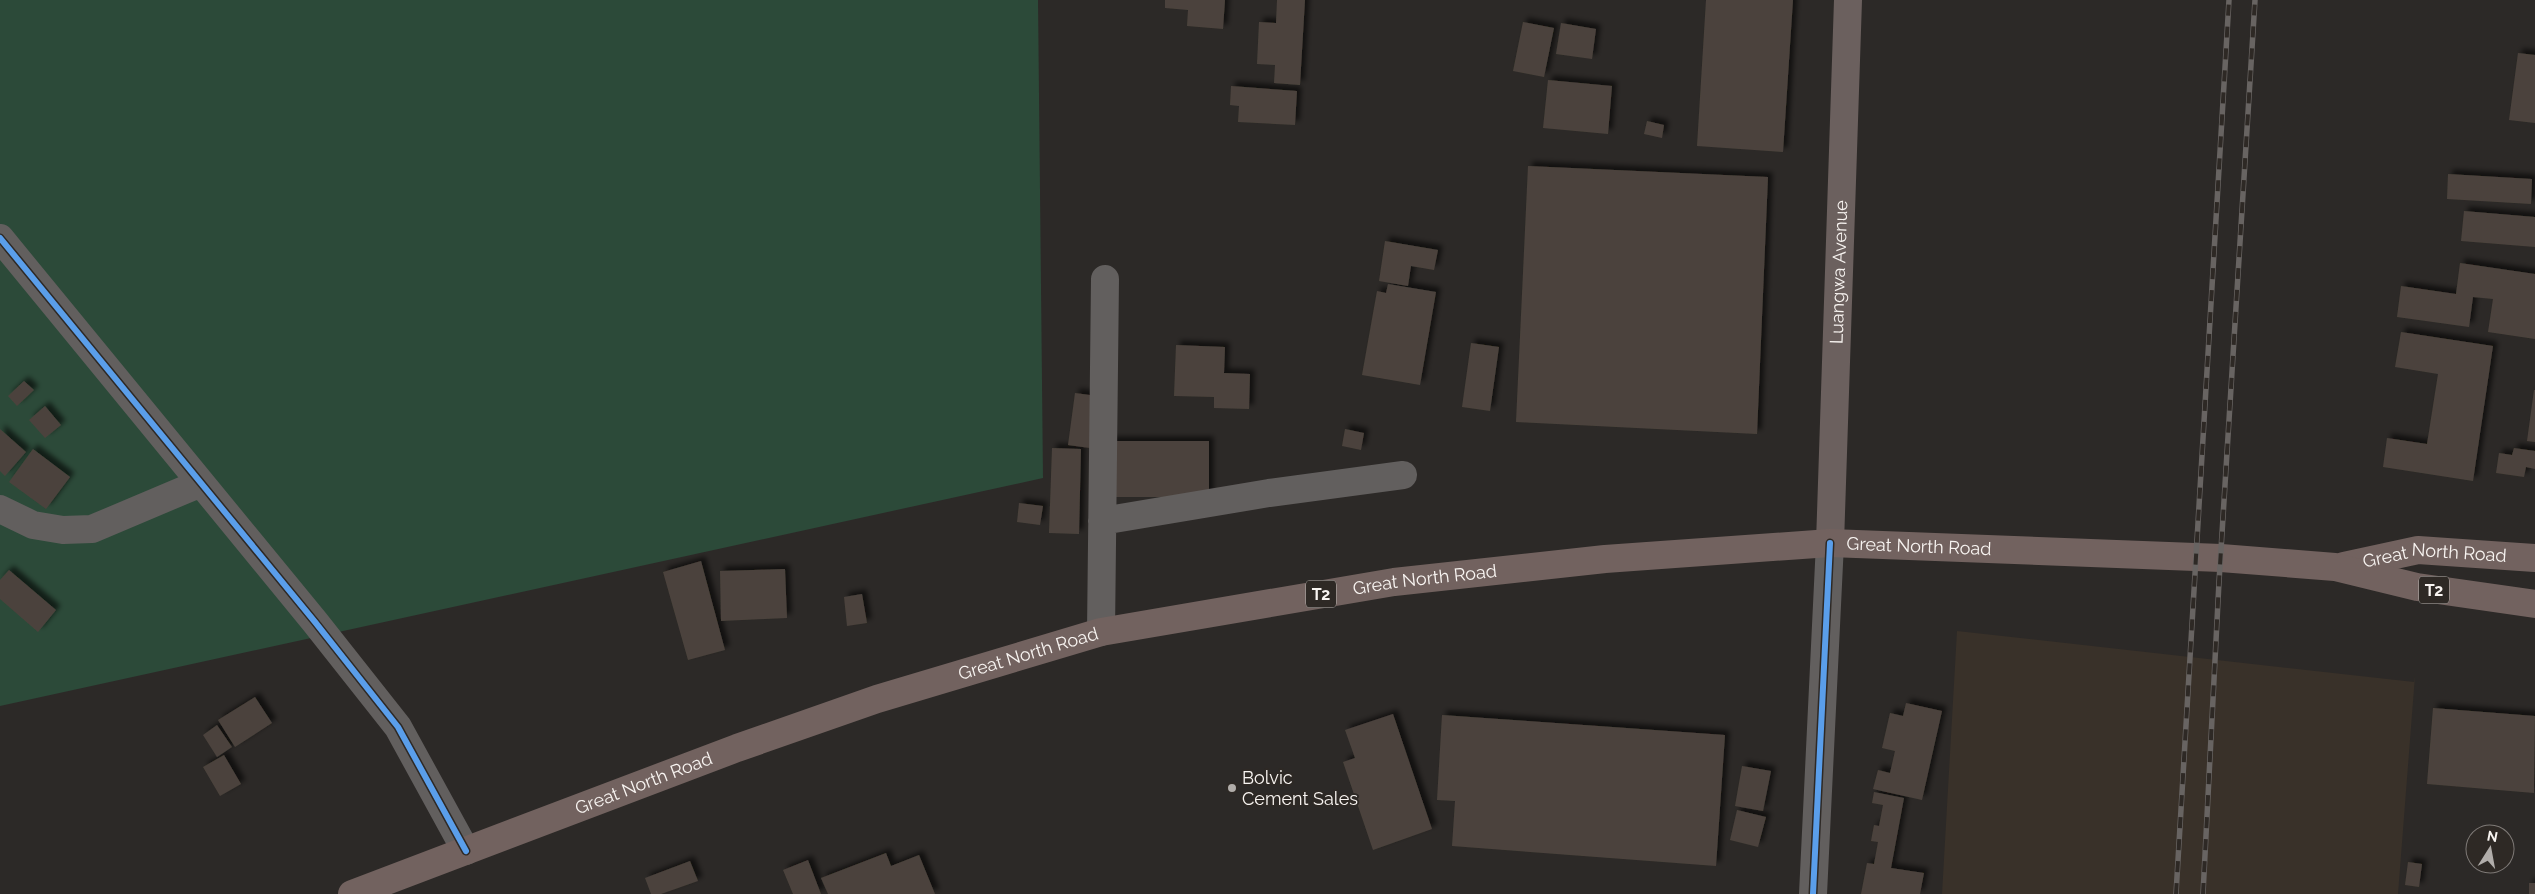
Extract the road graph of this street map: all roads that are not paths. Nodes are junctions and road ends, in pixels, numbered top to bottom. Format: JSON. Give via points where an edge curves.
{"nodes":[{"id":1,"x":1848,"y":0,"type":"edge"},
{"id":2,"x":0,"y":238,"type":"edge"},
{"id":3,"x":1105,"y":279,"type":"dead end"},
{"id":4,"x":1403,"y":475,"type":"dead end"},
{"id":5,"x":201,"y":483,"type":"junction"},
{"id":6,"x":0,"y":509,"type":"edge"},
{"id":7,"x":1102,"y":521,"type":"junction"},
{"id":8,"x":1830,"y":543,"type":"junction"},
{"id":9,"x":2535,"y":558,"type":"edge"},
{"id":10,"x":2335,"y":567,"type":"junction"},
{"id":11,"x":2535,"y":604,"type":"edge"},
{"id":12,"x":1101,"y":632,"type":"junction"},
{"id":13,"x":466,"y":851,"type":"junction"},
{"id":14,"x":352,"y":894,"type":"edge"},
{"id":15,"x":1813,"y":894,"type":"edge"}],
"edges":[{"from":1,"to":8,"type":"main road","name":"Luangwa Avenue"},
{"from":2,"to":5,"type":"street"},
{"from":3,"to":7,"type":"street"},
{"from":4,"to":7,"type":"street","via":[[1269,492]]},
{"from":5,"to":6,"type":"street","via":[[92,529],[63,530],[32,525]]},
{"from":5,"to":13,"type":"street","via":[[398,728]]},
{"from":7,"to":12,"type":"street"},
{"from":8,"to":10,"type":"highway","name":"Great North Road","number":"T2","via":[[2221,558]]},
{"from":8,"to":12,"type":"highway","name":"Great North Road","number":"T2","via":[[1605,559],[1394,582]]},
{"from":8,"to":15,"type":"street"},
{"from":9,"to":10,"type":"highway","name":"Great North Road","number":"T2","via":[[2418,550]]},
{"from":10,"to":11,"type":"highway","name":"Great North Road","number":"T2","via":[[2417,587]]},
{"from":12,"to":13,"type":"highway","name":"Great North Road","number":"T2","via":[[877,699],[755,741]]},
{"from":13,"to":14,"type":"highway","name":"Great North Road","number":"T2"}]}
